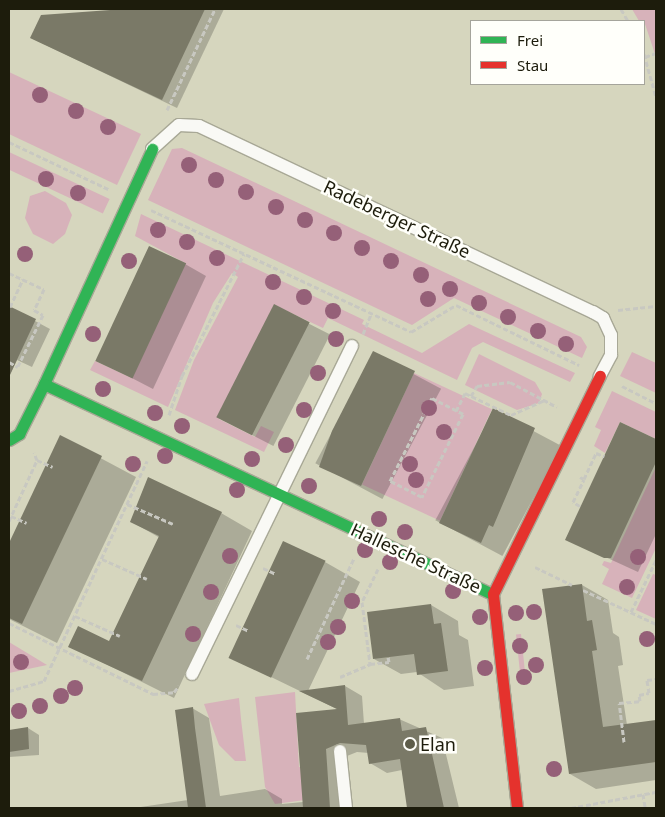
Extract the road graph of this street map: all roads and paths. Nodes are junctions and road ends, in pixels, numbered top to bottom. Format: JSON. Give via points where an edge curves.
{"nodes":[{"id":1,"x":215,"y":9,"type":"edge"},
{"id":2,"x":621,"y":9,"type":"edge"},
{"id":3,"x":627,"y":20,"type":"edge"},
{"id":4,"x":645,"y":58,"type":"edge"},
{"id":5,"x":656,"y":97,"type":"edge"},
{"id":6,"x":164,"y":118,"type":"dead end"},
{"id":7,"x":9,"y":142,"type":"edge"},
{"id":8,"x":152,"y":149,"type":"joint"},
{"id":9,"x":129,"y":199,"type":"junction"},
{"id":10,"x":244,"y":254,"type":"junction"},
{"id":11,"x":9,"y":273,"type":"edge"},
{"id":12,"x":23,"y":280,"type":"junction"},
{"id":13,"x":656,"y":306,"type":"edge"},
{"id":14,"x":10,"y":307,"type":"dead end"},
{"id":15,"x":603,"y":318,"type":"junction"},
{"id":16,"x":352,"y":346,"type":"dead end"},
{"id":17,"x":18,"y":366,"type":"dead end"},
{"id":18,"x":600,"y":376,"type":"junction"},
{"id":19,"x":44,"y":384,"type":"junction"},
{"id":20,"x":471,"y":396,"type":"junction"},
{"id":21,"x":544,"y":400,"type":"junction"},
{"id":22,"x":656,"y":403,"type":"edge"},
{"id":23,"x":456,"y":411,"type":"junction"},
{"id":24,"x":580,"y":417,"type":"junction"},
{"id":25,"x":158,"y":438,"type":"junction"},
{"id":26,"x":9,"y":440,"type":"edge"},
{"id":27,"x":37,"y":460,"type":"dead end"},
{"id":28,"x":53,"y":467,"type":"dead end"},
{"id":29,"x":584,"y":479,"type":"dead end"},
{"id":30,"x":279,"y":494,"type":"junction"},
{"id":31,"x":127,"y":504,"type":"junction"},
{"id":32,"x":580,"y":506,"type":"dead end"},
{"id":33,"x":11,"y":516,"type":"dead end"},
{"id":34,"x":27,"y":523,"type":"dead end"},
{"id":35,"x":173,"y":524,"type":"dead end"},
{"id":36,"x":365,"y":534,"type":"junction"},
{"id":37,"x":390,"y":546,"type":"junction"},
{"id":38,"x":512,"y":556,"type":"junction"},
{"id":39,"x":102,"y":559,"type":"junction"},
{"id":40,"x":656,"y":560,"type":"edge"},
{"id":41,"x":147,"y":579,"type":"dead end"},
{"id":42,"x":572,"y":585,"type":"dead end"},
{"id":43,"x":583,"y":590,"type":"dead end"},
{"id":44,"x":493,"y":594,"type":"junction"},
{"id":45,"x":631,"y":612,"type":"junction"},
{"id":46,"x":75,"y":616,"type":"junction"},
{"id":47,"x":9,"y":623,"type":"edge"},
{"id":48,"x":656,"y":624,"type":"edge"},
{"id":49,"x":120,"y":636,"type":"dead end"},
{"id":50,"x":59,"y":648,"type":"junction"},
{"id":51,"x":388,"y":657,"type":"dead end"},
{"id":52,"x":307,"y":659,"type":"dead end"},
{"id":53,"x":370,"y":664,"type":"junction"},
{"id":54,"x":192,"y":674,"type":"joint"},
{"id":55,"x":340,"y":677,"type":"dead end"},
{"id":56,"x":656,"y":679,"type":"edge"},
{"id":57,"x":9,"y":691,"type":"edge"},
{"id":58,"x":624,"y":742,"type":"dead end"},
{"id":59,"x":340,"y":751,"type":"dead end"},
{"id":60,"x":656,"y":792,"type":"edge"},
{"id":61,"x":643,"y":794,"type":"junction"},
{"id":62,"x":645,"y":807,"type":"edge"},
{"id":63,"x":346,"y":808,"type":"edge"},
{"id":64,"x":518,"y":808,"type":"edge"},
{"id":65,"x":571,"y":808,"type":"edge"}],
"edges":[{"from":1,"to":6,"type":"path"},
{"from":2,"to":3,"type":"path"},
{"from":4,"to":5,"type":"path"},
{"from":7,"to":9,"type":"path"},
{"from":8,"to":9,"type":"street","name":"Radeberger Straße"},
{"from":8,"to":15,"type":"lane","name":"Radeberger Straße","via":[[179,125],[199,126]]},
{"from":9,"to":10,"type":"path"},
{"from":9,"to":19,"type":"street","name":"Radeberger Straße"},
{"from":10,"to":18,"type":"path","via":[[411,332],[456,305]]},
{"from":10,"to":25,"type":"path","via":[[182,376],[184,382]]},
{"from":11,"to":12,"type":"path"},
{"from":12,"to":14,"type":"path"},
{"from":12,"to":17,"type":"path","via":[[44,289],[34,310],[43,314]]},
{"from":13,"to":15,"type":"path","via":[[612,310]]},
{"from":15,"to":18,"type":"lane","via":[[611,335],[611,355]]},
{"from":16,"to":30,"type":"lane"},
{"from":18,"to":22,"type":"path"},
{"from":18,"to":24,"type":"street"},
{"from":19,"to":25,"type":"street","name":"Hallesche Straße"},
{"from":19,"to":26,"type":"street","via":[[19,434]]},
{"from":20,"to":21,"type":"path","via":[[511,415]]},
{"from":20,"to":21,"type":"path","via":[[477,386],[510,382]]},
{"from":20,"to":23,"type":"path","via":[[465,393]]},
{"from":21,"to":24,"type":"path"},
{"from":23,"to":23,"type":"path","via":[[432,398],[390,481],[422,497],[463,414]]},
{"from":24,"to":38,"type":"street"},
{"from":25,"to":30,"type":"street","name":"Hallesche Straße"},
{"from":25,"to":31,"type":"path"},
{"from":27,"to":28,"type":"path"},
{"from":29,"to":32,"type":"path","via":[[572,502]]},
{"from":30,"to":36,"type":"street","name":"Hallesche Straße"},
{"from":30,"to":54,"type":"lane"},
{"from":31,"to":35,"type":"path"},
{"from":31,"to":39,"type":"path"},
{"from":33,"to":34,"type":"path"},
{"from":36,"to":37,"type":"street","name":"Hallesche Straße"},
{"from":36,"to":52,"type":"path"},
{"from":37,"to":44,"type":"street","name":"Hallesche Straße"},
{"from":37,"to":53,"type":"path","via":[[362,602]]},
{"from":38,"to":42,"type":"path"},
{"from":38,"to":44,"type":"street"},
{"from":39,"to":41,"type":"path"},
{"from":39,"to":46,"type":"path"},
{"from":40,"to":45,"type":"path"},
{"from":43,"to":45,"type":"path"},
{"from":44,"to":64,"type":"street","name":"Hallesche Straße"},
{"from":45,"to":48,"type":"path"},
{"from":46,"to":49,"type":"path"},
{"from":46,"to":50,"type":"path"},
{"from":47,"to":50,"type":"path"},
{"from":50,"to":54,"type":"path","via":[[154,694],[174,692]]},
{"from":50,"to":57,"type":"path","via":[[44,680]]},
{"from":51,"to":53,"type":"path","via":[[389,662]]},
{"from":53,"to":55,"type":"path"},
{"from":56,"to":58,"type":"path","via":[[647,680],[649,693],[639,695],[640,701],[619,703]]},
{"from":59,"to":63,"type":"lane"},
{"from":60,"to":61,"type":"path"},
{"from":61,"to":62,"type":"path"},
{"from":61,"to":65,"type":"path"}]}
